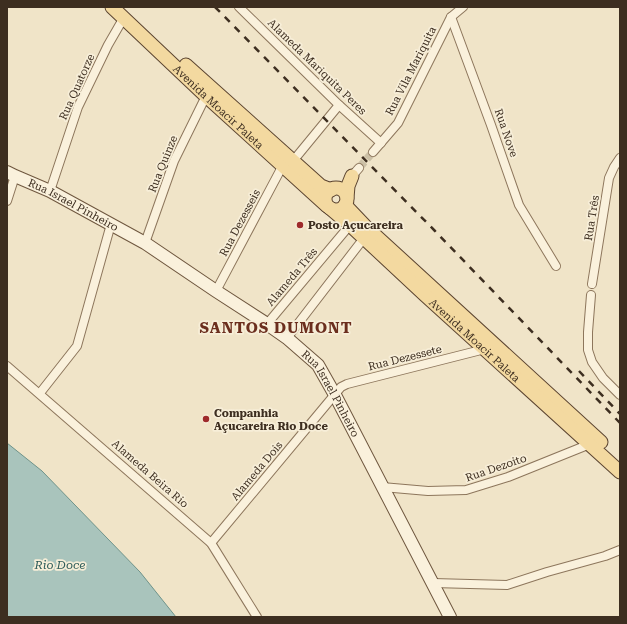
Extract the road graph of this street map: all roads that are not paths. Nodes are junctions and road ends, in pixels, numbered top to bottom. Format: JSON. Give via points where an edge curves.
{"nodes":[{"id":1,"x":112,"y":7,"type":"edge"},
{"id":2,"x":240,"y":7,"type":"edge"},
{"id":3,"x":463,"y":7,"type":"edge"},
{"id":4,"x":123,"y":13,"type":"edge"},
{"id":5,"x":451,"y":17,"type":"junction"},
{"id":6,"x":206,"y":96,"type":"junction"},
{"id":7,"x":338,"y":104,"type":"junction"},
{"id":8,"x":381,"y":143,"type":"junction"},
{"id":9,"x":373,"y":152,"type":"tunnel mouth"},
{"id":10,"x":620,"y":158,"type":"edge"},
{"id":11,"x":288,"y":163,"type":"junction"},
{"id":12,"x":11,"y":174,"type":"edge"},
{"id":13,"x":332,"y":189,"type":"junction"},
{"id":14,"x":50,"y":190,"type":"junction"},
{"id":15,"x":7,"y":201,"type":"edge"},
{"id":16,"x":346,"y":201,"type":"junction"},
{"id":17,"x":329,"y":207,"type":"junction"},
{"id":18,"x":111,"y":224,"type":"junction"},
{"id":19,"x":350,"y":225,"type":"junction"},
{"id":20,"x":364,"y":238,"type":"junction"},
{"id":21,"x":145,"y":243,"type":"junction"},
{"id":22,"x":556,"y":266,"type":"dead end"},
{"id":23,"x":592,"y":284,"type":"dead end"},
{"id":24,"x":216,"y":291,"type":"junction"},
{"id":25,"x":591,"y":295,"type":"dead end"},
{"id":26,"x":267,"y":324,"type":"junction"},
{"id":27,"x":287,"y":338,"type":"junction"},
{"id":28,"x":484,"y":349,"type":"junction"},
{"id":29,"x":7,"y":366,"type":"edge"},
{"id":30,"x":40,"y":393,"type":"junction"},
{"id":31,"x":335,"y":395,"type":"junction"},
{"id":32,"x":620,"y":395,"type":"edge"},
{"id":33,"x":590,"y":444,"type":"junction"},
{"id":34,"x":620,"y":460,"type":"edge"},
{"id":35,"x":620,"y":472,"type":"edge"},
{"id":36,"x":382,"y":487,"type":"junction"},
{"id":37,"x":211,"y":542,"type":"junction"},
{"id":38,"x":620,"y":550,"type":"edge"},
{"id":39,"x":433,"y":584,"type":"junction"},
{"id":40,"x":257,"y":617,"type":"edge"},
{"id":41,"x":450,"y":617,"type":"edge"}],
"edges":[{"from":1,"to":4,"type":"main road","name":"Avenida Moacir Paleta"},
{"from":2,"to":7,"type":"street","name":"Alameda Mariquita Peres"},
{"from":3,"to":5,"type":"street"},
{"from":4,"to":6,"type":"main road","name":"Avenida Moacir Paleta"},
{"from":4,"to":11,"type":"main road","name":"Avenida Moacir Paleta","via":[[234,109]]},
{"from":4,"to":14,"type":"street","name":"Rua Quatorze","via":[[78,107]]},
{"from":5,"to":8,"type":"street","name":"Rua Vila Mariquita","via":[[398,123]]},
{"from":5,"to":22,"type":"street","name":"Rua Nove","via":[[519,204]]},
{"from":6,"to":11,"type":"main road","name":"Avenida Moacir Paleta"},
{"from":6,"to":21,"type":"street","name":"Rua Quinze","via":[[174,160]]},
{"from":7,"to":8,"type":"street","name":"Alameda Mariquita Peres"},
{"from":7,"to":11,"type":"street","name":"Rua Dezesseis"},
{"from":8,"to":9,"type":"street","name":"Rua Vila Mariquita"},
{"from":10,"to":23,"type":"street","name":"Rua Três","via":[[609,178]]},
{"from":11,"to":13,"type":"main road","name":"Avenida Moacir Paleta","via":[[321,186]]},
{"from":11,"to":17,"type":"main road","name":"Avenida Moacir Paleta"},
{"from":11,"to":24,"type":"street","name":"Rua Dezesseis"},
{"from":12,"to":14,"type":"street","name":"Rua Israel Pinheiro"},
{"from":12,"to":15,"type":"street"},
{"from":13,"to":16,"type":"main road","via":[[338,188],[344,192]]},
{"from":13,"to":16,"type":"main road","via":[[344,183],[356,172],[348,186]]},
{"from":13,"to":17,"type":"main road","via":[[325,199]]},
{"from":14,"to":18,"type":"street","name":"Rua Israel Pinheiro"},
{"from":16,"to":17,"type":"main road","via":[[340,209]]},
{"from":16,"to":34,"type":"main road","name":"Avenida Moacir Paleta","via":[[365,226]]},
{"from":17,"to":19,"type":"main road","name":"Avenida Moacir Paleta"},
{"from":18,"to":21,"type":"street","name":"Rua Israel Pinheiro"},
{"from":18,"to":30,"type":"street","via":[[77,346]]},
{"from":19,"to":20,"type":"main road","name":"Avenida Moacir Paleta"},
{"from":19,"to":26,"type":"street","name":"Alameda Três"},
{"from":20,"to":27,"type":"street"},
{"from":20,"to":28,"type":"main road","name":"Avenida Moacir Paleta"},
{"from":21,"to":24,"type":"street","name":"Rua Israel Pinheiro"},
{"from":24,"to":26,"type":"street","name":"Rua Israel Pinheiro"},
{"from":25,"to":32,"type":"street","via":[[588,350],[592,362],[603,378]]},
{"from":26,"to":27,"type":"street","name":"Rua Israel Pinheiro"},
{"from":27,"to":31,"type":"street","name":"Rua Israel Pinheiro","via":[[318,365]]},
{"from":28,"to":31,"type":"street","name":"Rua Dezessete","via":[[347,384]]},
{"from":28,"to":33,"type":"main road","name":"Avenida Moacir Paleta"},
{"from":29,"to":30,"type":"street","name":"Alameda Beira Rio"},
{"from":30,"to":37,"type":"street","name":"Alameda Beira Rio"},
{"from":31,"to":36,"type":"street","name":"Rua Israel Pinheiro"},
{"from":31,"to":37,"type":"street","name":"Alameda Dois"},
{"from":33,"to":35,"type":"main road","name":"Avenida Moacir Paleta"},
{"from":33,"to":36,"type":"street","name":"Rua Dezoito","via":[[508,477],[466,490],[428,491]]},
{"from":36,"to":39,"type":"street","name":"Rua Israel Pinheiro"},
{"from":37,"to":40,"type":"street","name":"Alameda Beira Rio"},
{"from":38,"to":39,"type":"street","via":[[507,585]]},
{"from":39,"to":41,"type":"street","name":"Rua Israel Pinheiro"}]}
